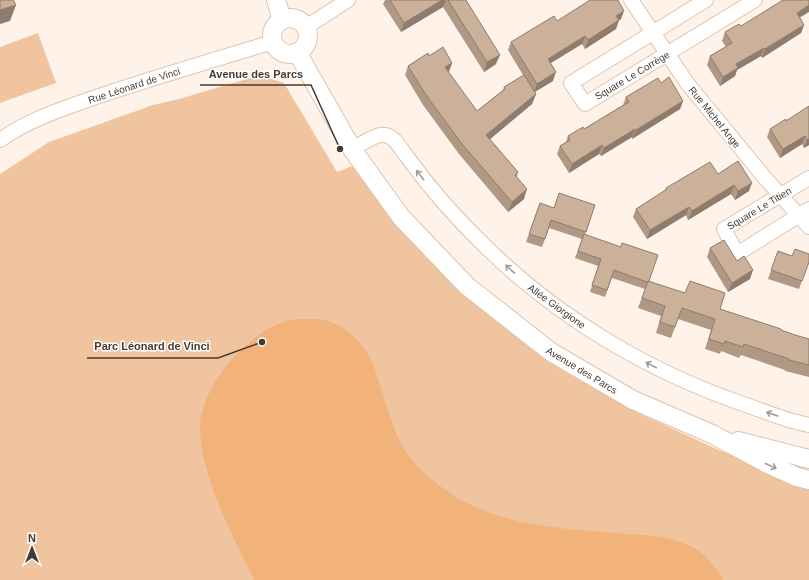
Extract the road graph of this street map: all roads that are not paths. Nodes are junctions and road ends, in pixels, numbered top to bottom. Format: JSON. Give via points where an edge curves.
{"nodes":[{"id":1,"x":276,"y":0,"type":"edge"},
{"id":2,"x":348,"y":0,"type":"edge"},
{"id":3,"x":631,"y":0,"type":"edge"},
{"id":4,"x":706,"y":0,"type":"edge"},
{"id":5,"x":755,"y":0,"type":"edge"},
{"id":6,"x":282,"y":20,"type":"junction"},
{"id":7,"x":306,"y":27,"type":"junction"},
{"id":8,"x":653,"y":32,"type":"junction"},
{"id":9,"x":273,"y":42,"type":"junction"},
{"id":10,"x":297,"y":52,"type":"junction"},
{"id":11,"x":668,"y":54,"type":"junction"},
{"id":12,"x":0,"y":140,"type":"edge"},
{"id":13,"x":352,"y":149,"type":"junction"},
{"id":14,"x":809,"y":178,"type":"edge"},
{"id":15,"x":781,"y":195,"type":"junction"},
{"id":16,"x":804,"y":212,"type":"edge"},
{"id":17,"x":809,"y":227,"type":"edge"},
{"id":18,"x":809,"y":425,"type":"edge"},
{"id":19,"x":712,"y":434,"type":"junction"},
{"id":20,"x":809,"y":459,"type":"edge"},
{"id":21,"x":809,"y":480,"type":"edge"}],
"edges":[{"from":1,"to":6,"type":"street"},
{"from":2,"to":7,"type":"street"},
{"from":3,"to":8,"type":"street","name":"Rue Michel Ange"},
{"from":4,"to":8,"type":"street","name":"Square Le Corrège"},
{"from":5,"to":11,"type":"street","name":"Square Le Corrège"},
{"from":6,"to":7,"type":"street","via":[[294,18]]},
{"from":6,"to":9,"type":"street","via":[[273,30]]},
{"from":7,"to":10,"type":"street","via":[[307,41]]},
{"from":8,"to":11,"type":"street","name":"Rue Michel Ange"},
{"from":8,"to":11,"type":"street","name":"Square Le Corrège","via":[[571,83],[584,104]]},
{"from":9,"to":10,"type":"street","via":[[284,53]]},
{"from":9,"to":12,"type":"street","name":"Rue Léonard de Vinci","via":[[72,106]]},
{"from":10,"to":13,"type":"street","name":"Avenue des Parcs"},
{"from":11,"to":15,"type":"street","name":"Rue Michel Ange","via":[[687,83]]},
{"from":18,"to":13,"type":"street","name":"Allée Giorgione","one_way":true,"via":[[714,394],[673,377],[600,336],[523,281],[486,247],[449,210],[393,139],[385,135],[377,136]]},
{"from":13,"to":19,"type":"street","name":"Avenue des Parcs","via":[[401,216],[467,286],[551,352],[634,400]]},
{"from":14,"to":15,"type":"street","name":"Square Le Titien"},
{"from":15,"to":16,"type":"street","name":"Rue Michel Ange"},
{"from":15,"to":16,"type":"street","name":"Square Le Titien","via":[[724,229],[737,254]]},
{"from":16,"to":17,"type":"street","name":"Rue Michel Ange"},
{"from":19,"to":20,"type":"street","name":"Avenue des Parcs"},
{"from":19,"to":21,"type":"street","name":"Avenue des Parcs","one_way":true,"via":[[768,464],[798,478]]}]}
